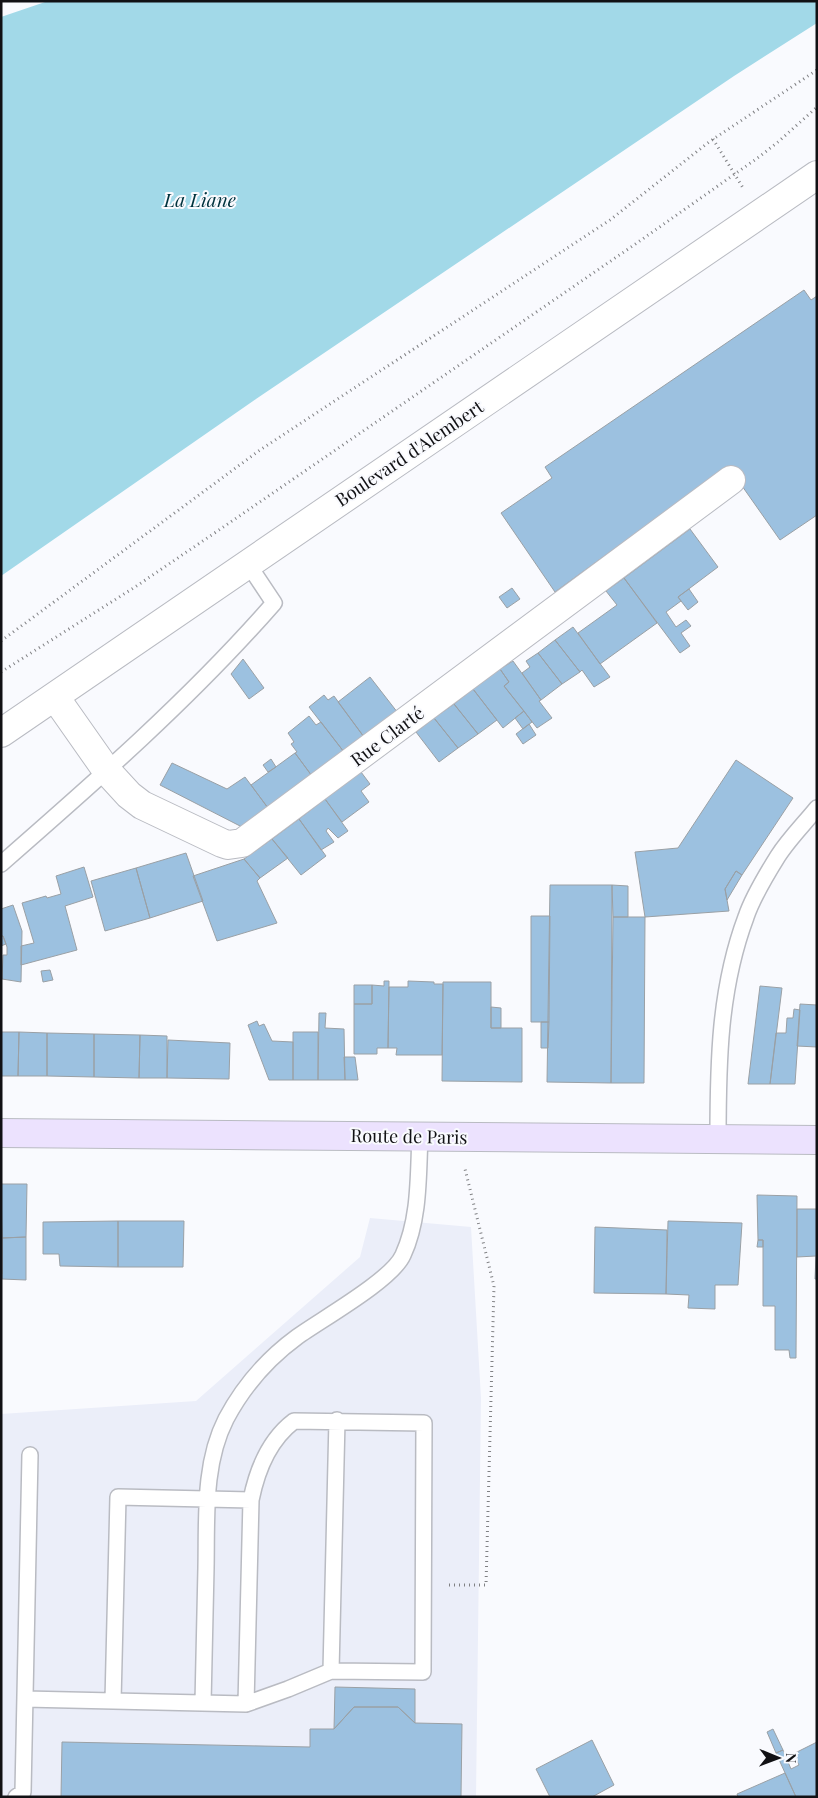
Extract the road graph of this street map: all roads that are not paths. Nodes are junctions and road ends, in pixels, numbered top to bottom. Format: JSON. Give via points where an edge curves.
{"nodes":[{"id":1,"x":817,"y":175,"type":"edge"},
{"id":2,"x":732,"y":480,"type":"dead end"},
{"id":3,"x":248,"y":564,"type":"junction"},
{"id":4,"x":55,"y":697,"type":"junction"},
{"id":5,"x":1,"y":733,"type":"edge"},
{"id":6,"x":107,"y":771,"type":"junction"},
{"id":7,"x":817,"y":808,"type":"edge"},
{"id":8,"x":1,"y":864,"type":"edge"},
{"id":9,"x":1,"y":1133,"type":"edge"},
{"id":10,"x":420,"y":1136,"type":"junction"},
{"id":11,"x":718,"y":1139,"type":"junction"},
{"id":12,"x":817,"y":1140,"type":"edge"},
{"id":13,"x":338,"y":1420,"type":"junction"},
{"id":14,"x":30,"y":1455,"type":"dead end"},
{"id":15,"x":207,"y":1499,"type":"junction"},
{"id":16,"x":250,"y":1500,"type":"junction"},
{"id":17,"x":331,"y":1671,"type":"junction"},
{"id":18,"x":25,"y":1699,"type":"junction"},
{"id":19,"x":113,"y":1701,"type":"junction"},
{"id":20,"x":203,"y":1703,"type":"junction"},
{"id":21,"x":246,"y":1704,"type":"junction"},
{"id":22,"x":16,"y":1797,"type":"edge"}],
"edges":[{"from":1,"to":3,"type":"street","name":"Boulevard d'Alembert"},
{"from":2,"to":6,"type":"street","name":"Rue Clarté","via":[[242,843],[222,843],[142,805]]},
{"from":3,"to":4,"type":"street","name":"Boulevard d'Alembert"},
{"from":3,"to":6,"type":"lane","via":[[274,604],[233,650]]},
{"from":4,"to":5,"type":"street","name":"Boulevard d'Alembert"},
{"from":4,"to":6,"type":"street","name":"Rue Clarté"},
{"from":6,"to":8,"type":"lane"},
{"from":7,"to":11,"type":"lane","via":[[779,854],[746,915],[731,963],[722,1019]]},
{"from":9,"to":10,"type":"main road","name":"Route de Paris"},
{"from":10,"to":11,"type":"main road","name":"Route de Paris"},
{"from":10,"to":15,"type":"lane","via":[[413,1226],[403,1257],[386,1276],[296,1337],[252,1380],[234,1405],[218,1440]]},
{"from":11,"to":12,"type":"main road","name":"Route de Paris"},
{"from":13,"to":16,"type":"lane","via":[[294,1421],[283,1429],[256,1476]]},
{"from":13,"to":17,"type":"lane"},
{"from":13,"to":17,"type":"lane","via":[[424,1423],[423,1672]]},
{"from":14,"to":18,"type":"lane"},
{"from":15,"to":16,"type":"lane"},
{"from":15,"to":19,"type":"lane","via":[[118,1497]]},
{"from":15,"to":20,"type":"lane"},
{"from":16,"to":21,"type":"lane"},
{"from":17,"to":21,"type":"lane"},
{"from":18,"to":19,"type":"lane"},
{"from":18,"to":22,"type":"lane","via":[[23,1792]]},
{"from":19,"to":20,"type":"lane"},
{"from":20,"to":21,"type":"lane"}]}
